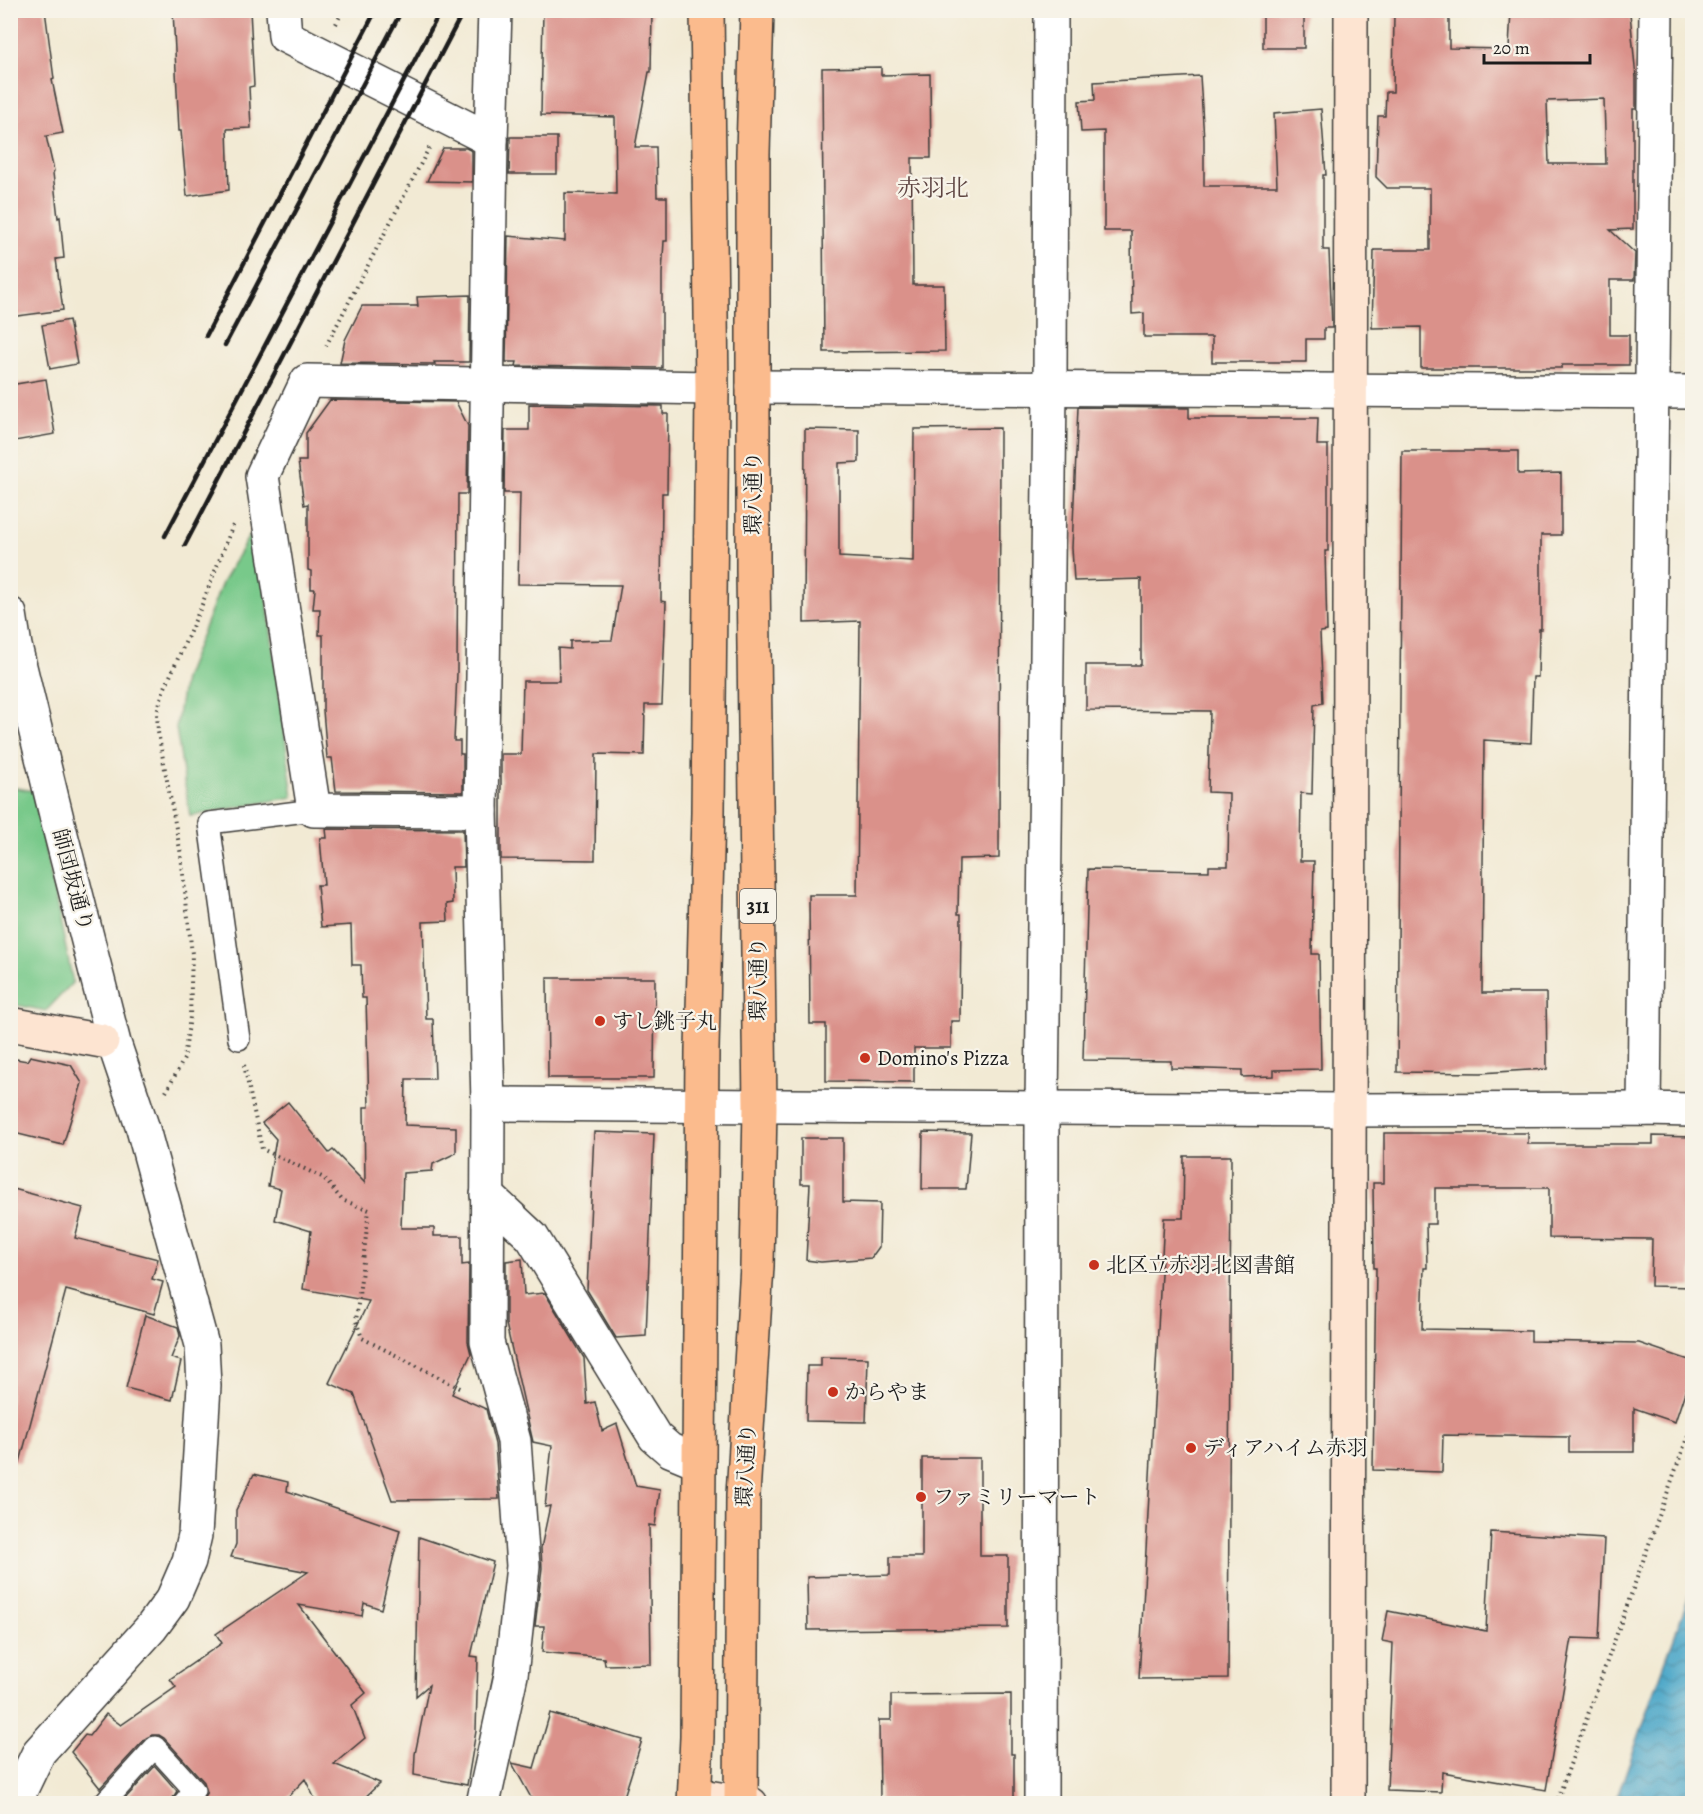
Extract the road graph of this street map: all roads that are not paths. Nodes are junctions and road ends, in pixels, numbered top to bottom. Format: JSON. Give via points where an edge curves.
{"nodes":[{"id":1,"x":283,"y":10,"type":"edge"},
{"id":2,"x":495,"y":10,"type":"edge"},
{"id":3,"x":707,"y":10,"type":"edge"},
{"id":4,"x":758,"y":10,"type":"edge"},
{"id":5,"x":1051,"y":10,"type":"edge"},
{"id":6,"x":1351,"y":10,"type":"edge"},
{"id":7,"x":1656,"y":10,"type":"edge"},
{"id":8,"x":491,"y":140,"type":"junction"},
{"id":9,"x":489,"y":386,"type":"junction"},
{"id":10,"x":753,"y":387,"type":"junction"},
{"id":11,"x":712,"y":388,"type":"junction"},
{"id":12,"x":1050,"y":388,"type":"junction"},
{"id":13,"x":1349,"y":390,"type":"junction"},
{"id":14,"x":1651,"y":392,"type":"junction"},
{"id":15,"x":1692,"y":392,"type":"edge"},
{"id":16,"x":10,"y":614,"type":"edge"},
{"id":17,"x":314,"y":810,"type":"junction"},
{"id":18,"x":481,"y":811,"type":"junction"},
{"id":19,"x":10,"y":1024,"type":"edge"},
{"id":20,"x":239,"y":1039,"type":"road end"},
{"id":21,"x":108,"y":1042,"type":"junction"},
{"id":22,"x":488,"y":1104,"type":"junction"},
{"id":23,"x":702,"y":1106,"type":"junction"},
{"id":24,"x":760,"y":1107,"type":"junction"},
{"id":25,"x":1042,"y":1107,"type":"junction"},
{"id":26,"x":1644,"y":1109,"type":"junction"},
{"id":27,"x":1348,"y":1110,"type":"junction"},
{"id":28,"x":1692,"y":1110,"type":"edge"},
{"id":29,"x":487,"y":1195,"type":"junction"},
{"id":30,"x":699,"y":1462,"type":"junction"},
{"id":31,"x":492,"y":1798,"type":"edge"},
{"id":32,"x":695,"y":1799,"type":"edge"},
{"id":33,"x":14,"y":1803,"type":"edge"},
{"id":34,"x":103,"y":1803,"type":"edge"},
{"id":35,"x":183,"y":1803,"type":"edge"},
{"id":36,"x":745,"y":1803,"type":"edge"},
{"id":37,"x":1041,"y":1803,"type":"edge"},
{"id":38,"x":1348,"y":1803,"type":"edge"}],
"edges":[{"from":1,"to":8,"type":"street","via":[[285,36]]},
{"from":2,"to":8,"type":"street"},
{"from":3,"to":11,"type":"main road","name":"環八通り"},
{"from":4,"to":10,"type":"main road","name":"環八通り","number":"311","via":[[753,153]]},
{"from":5,"to":12,"type":"street"},
{"from":6,"to":13,"type":"street"},
{"from":7,"to":14,"type":"street"},
{"from":8,"to":9,"type":"street"},
{"from":9,"to":11,"type":"street"},
{"from":9,"to":17,"type":"street","via":[[308,381],[262,476]]},
{"from":9,"to":18,"type":"street"},
{"from":10,"to":12,"type":"street"},
{"from":10,"to":24,"type":"main road","name":"環八通り","number":"311"},
{"from":11,"to":23,"type":"main road","name":"環八通り"},
{"from":12,"to":13,"type":"street"},
{"from":12,"to":25,"type":"street"},
{"from":13,"to":14,"type":"street"},
{"from":13,"to":27,"type":"street"},
{"from":14,"to":15,"type":"street"},
{"from":14,"to":26,"type":"street"},
{"from":16,"to":21,"type":"street","name":"師団坂通り"},
{"from":17,"to":18,"type":"street"},
{"from":17,"to":20,"type":"lane","via":[[209,823]]},
{"from":18,"to":22,"type":"street"},
{"from":19,"to":21,"type":"street"},
{"from":21,"to":33,"type":"street","name":"師団坂通り","via":[[143,1130],[202,1345],[204,1386],[195,1535],[173,1598],[151,1628],[39,1752]]},
{"from":22,"to":23,"type":"street"},
{"from":22,"to":29,"type":"street"},
{"from":23,"to":24,"type":"street"},
{"from":23,"to":30,"type":"main road","name":"環八通り"},
{"from":24,"to":25,"type":"street"},
{"from":24,"to":36,"type":"main road","name":"環八通り","number":"311","via":[[757,1276],[743,1495]]},
{"from":25,"to":27,"type":"street"},
{"from":25,"to":37,"type":"street"},
{"from":26,"to":27,"type":"street"},
{"from":26,"to":28,"type":"street"},
{"from":27,"to":38,"type":"street"},
{"from":29,"to":30,"type":"street","via":[[532,1237],[655,1437],[670,1450]]},
{"from":29,"to":31,"type":"street","via":[[487,1342],[514,1442],[524,1566]]},
{"from":30,"to":32,"type":"main road","name":"環八通り"},
{"from":32,"to":36,"type":"street"},
{"from":34,"to":35,"type":"lane","via":[[155,1747],[195,1790]]}]}
